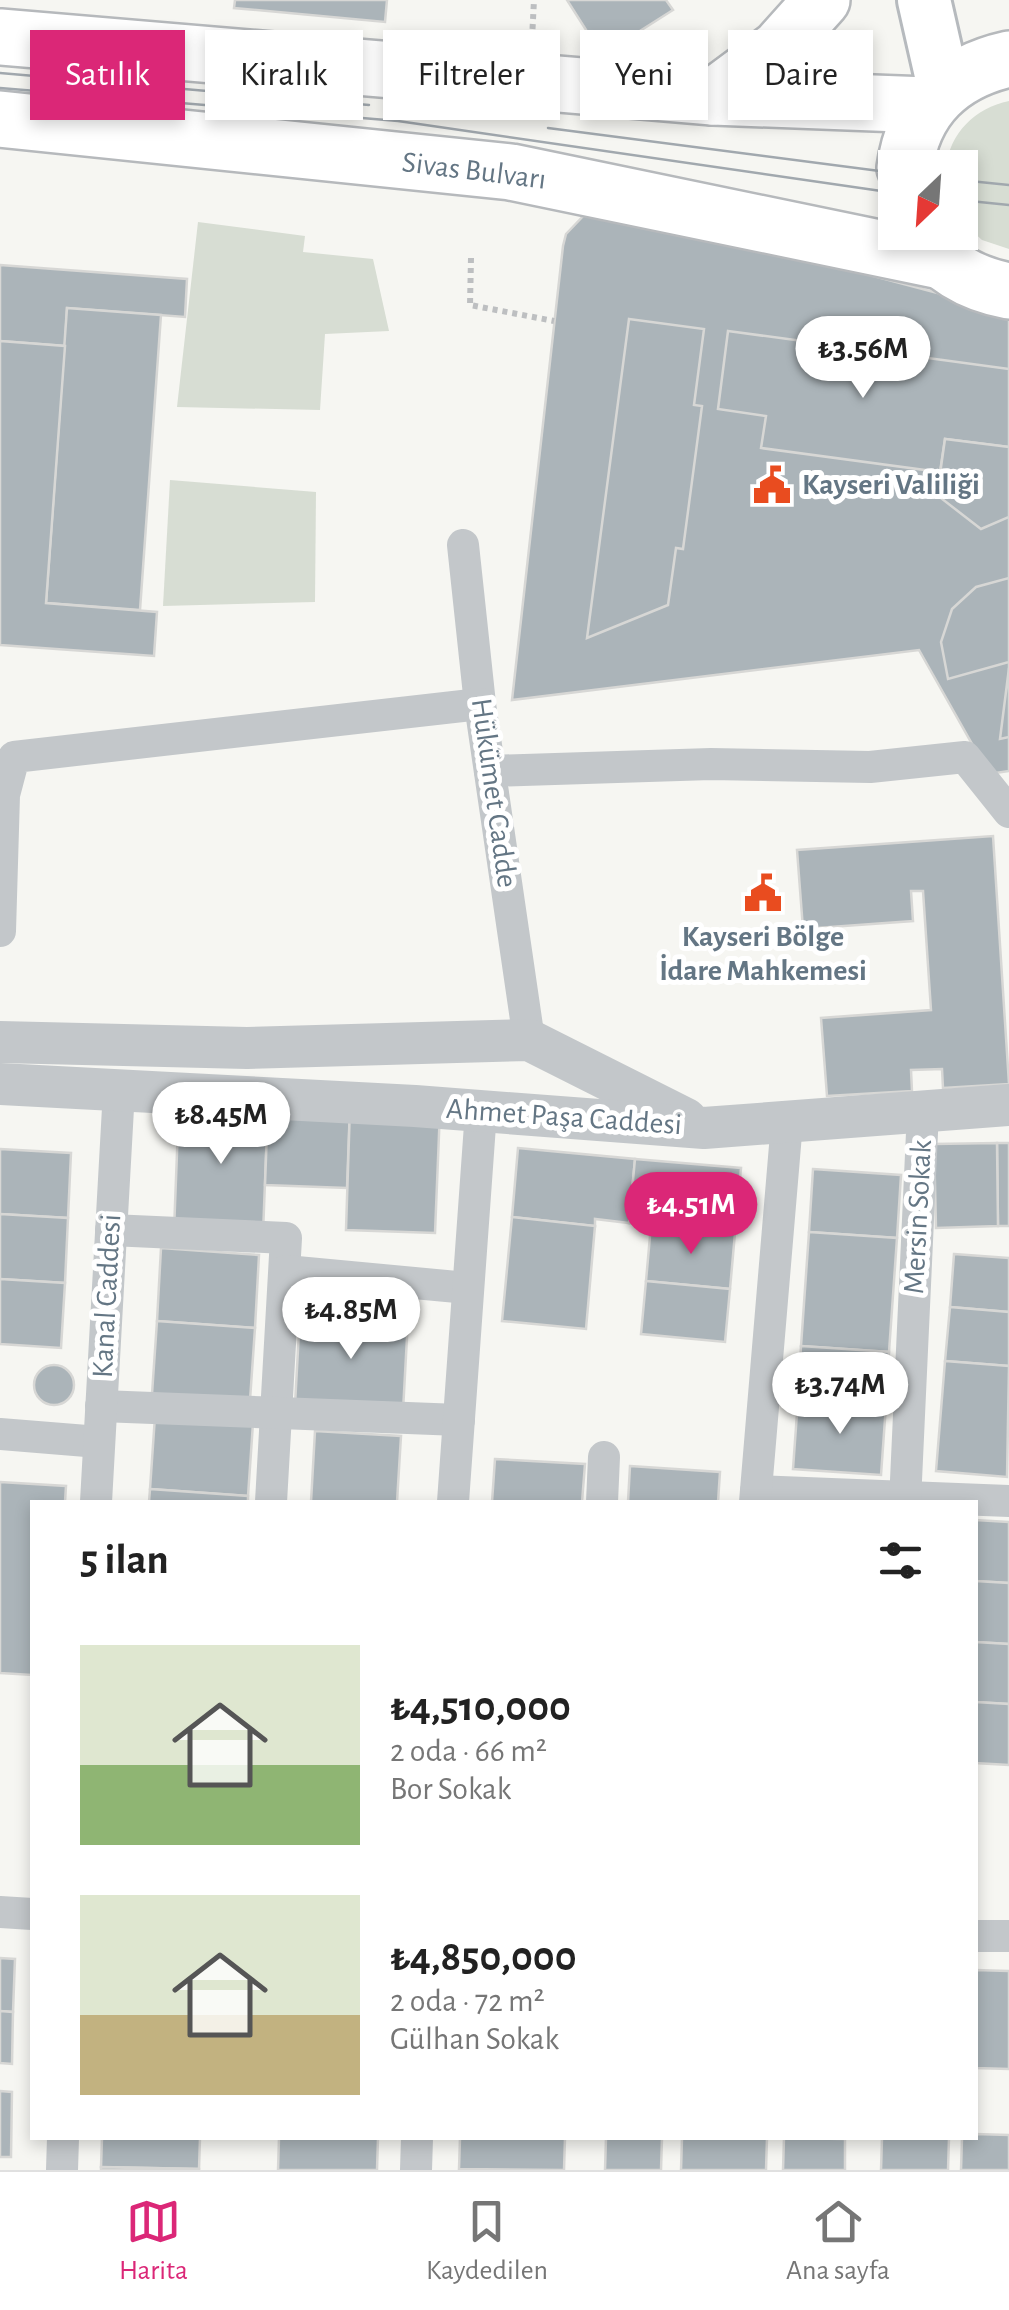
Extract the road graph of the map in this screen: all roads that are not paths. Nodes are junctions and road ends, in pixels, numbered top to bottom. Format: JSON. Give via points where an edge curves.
{"nodes":[{"id":1,"x":822,"y":0,"type":"edge"},
{"id":2,"x":924,"y":0,"type":"edge"},
{"id":3,"x":0,"y":37,"type":"edge"},
{"id":4,"x":1009,"y":60,"type":"edge"},
{"id":5,"x":936,"y":96,"type":"junction"},
{"id":6,"x":713,"y":97,"type":"junction"},
{"id":7,"x":0,"y":119,"type":"edge"},
{"id":8,"x":909,"y":150,"type":"edge"},
{"id":9,"x":878,"y":238,"type":"edge"},
{"id":10,"x":935,"y":250,"type":"edge"},
{"id":11,"x":1009,"y":291,"type":"edge"},
{"id":12,"x":463,"y":545,"type":"dead end"},
{"id":13,"x":480,"y":704,"type":"junction"},
{"id":14,"x":490,"y":771,"type":"junction"},
{"id":15,"x":2,"y":795,"type":"edge"},
{"id":16,"x":1009,"y":812,"type":"edge"},
{"id":17,"x":0,"y":931,"type":"edge"},
{"id":18,"x":529,"y":1040,"type":"junction"},
{"id":19,"x":0,"y":1042,"type":"edge"},
{"id":20,"x":0,"y":1084,"type":"edge"},
{"id":21,"x":119,"y":1090,"type":"junction"},
{"id":22,"x":1009,"y":1105,"type":"edge"},
{"id":23,"x":481,"y":1111,"type":"junction"},
{"id":24,"x":923,"y":1111,"type":"junction"},
{"id":25,"x":786,"y":1122,"type":"junction"},
{"id":26,"x":704,"y":1128,"type":"junction"},
{"id":27,"x":111,"y":1230,"type":"junction"},
{"id":28,"x":286,"y":1271,"type":"junction"},
{"id":29,"x":468,"y":1288,"type":"junction"},
{"id":30,"x":101,"y":1406,"type":"junction"},
{"id":31,"x":277,"y":1413,"type":"junction"},
{"id":32,"x":459,"y":1420,"type":"junction"},
{"id":33,"x":0,"y":1434,"type":"edge"},
{"id":34,"x":99,"y":1442,"type":"junction"},
{"id":35,"x":604,"y":1457,"type":"dead end"},
{"id":36,"x":756,"y":1497,"type":"edge"},
{"id":37,"x":96,"y":1500,"type":"edge"},
{"id":38,"x":271,"y":1500,"type":"edge"},
{"id":39,"x":453,"y":1500,"type":"edge"},
{"id":40,"x":602,"y":1500,"type":"edge"},
{"id":41,"x":906,"y":1500,"type":"edge"},
{"id":42,"x":978,"y":1501,"type":"edge"},
{"id":43,"x":1009,"y":1501,"type":"edge"},
{"id":44,"x":0,"y":1912,"type":"edge"},
{"id":45,"x":30,"y":1914,"type":"edge"},
{"id":46,"x":978,"y":1936,"type":"edge"},
{"id":47,"x":1009,"y":1936,"type":"edge"},
{"id":48,"x":63,"y":2140,"type":"edge"},
{"id":49,"x":417,"y":2140,"type":"edge"},
{"id":50,"x":62,"y":2170,"type":"edge"},
{"id":51,"x":416,"y":2170,"type":"edge"}],
"edges":[{"from":1,"to":6,"type":"highway","via":[[778,48]]},
{"from":2,"to":5,"type":"main road"},
{"from":3,"to":6,"type":"highway"},
{"from":4,"to":5,"type":"highway","via":[[964,74]]},
{"from":5,"to":6,"type":"highway"},
{"from":5,"to":8,"type":"highway","via":[[915,126]]},
{"from":7,"to":9,"type":"highway","name":"Sivas Bulvarı","via":[[511,172]]},
{"from":10,"to":11,"type":"highway","name":"Sivas Bulvarı","via":[[984,286]]},
{"from":12,"to":13,"type":"street","name":"Hükümet Cadde"},
{"from":13,"to":14,"type":"street","name":"Hükümet Cadde"},
{"from":13,"to":15,"type":"street","via":[[14,757]]},
{"from":14,"to":16,"type":"street","via":[[870,766],[965,757]]},
{"from":14,"to":18,"type":"street","name":"Hükümet Cadde"},
{"from":15,"to":17,"type":"street"},
{"from":18,"to":19,"type":"street","name":"Ahmet Paşa Caddesi","via":[[248,1048]]},
{"from":18,"to":26,"type":"street","name":"Ahmet Paşa Caddesi"},
{"from":20,"to":21,"type":"street","name":"Ahmet Paşa Caddesi"},
{"from":21,"to":23,"type":"street","name":"Ahmet Paşa Caddesi"},
{"from":21,"to":27,"type":"street","name":"Kanal Caddesi"},
{"from":22,"to":24,"type":"street"},
{"from":23,"to":26,"type":"street","name":"Ahmet Paşa Caddesi"},
{"from":23,"to":29,"type":"street"},
{"from":24,"to":25,"type":"street"},
{"from":24,"to":41,"type":"street","name":"Mersin Sokak"},
{"from":25,"to":26,"type":"street"},
{"from":25,"to":36,"type":"street"},
{"from":27,"to":28,"type":"street","via":[[286,1238]]},
{"from":27,"to":30,"type":"street","name":"Kanal Caddesi"},
{"from":28,"to":29,"type":"street"},
{"from":28,"to":31,"type":"street"},
{"from":29,"to":32,"type":"street"},
{"from":30,"to":31,"type":"street"},
{"from":30,"to":34,"type":"street","name":"Kanal Caddesi"},
{"from":31,"to":32,"type":"street"},
{"from":31,"to":38,"type":"street"},
{"from":32,"to":39,"type":"street"},
{"from":33,"to":34,"type":"street"},
{"from":34,"to":37,"type":"street","name":"Kanal Caddesi"},
{"from":35,"to":40,"type":"street"},
{"from":36,"to":41,"type":"street"},
{"from":42,"to":43,"type":"street"},
{"from":44,"to":45,"type":"street"},
{"from":46,"to":47,"type":"street"},
{"from":48,"to":50,"type":"street"},
{"from":49,"to":51,"type":"street"}]}
